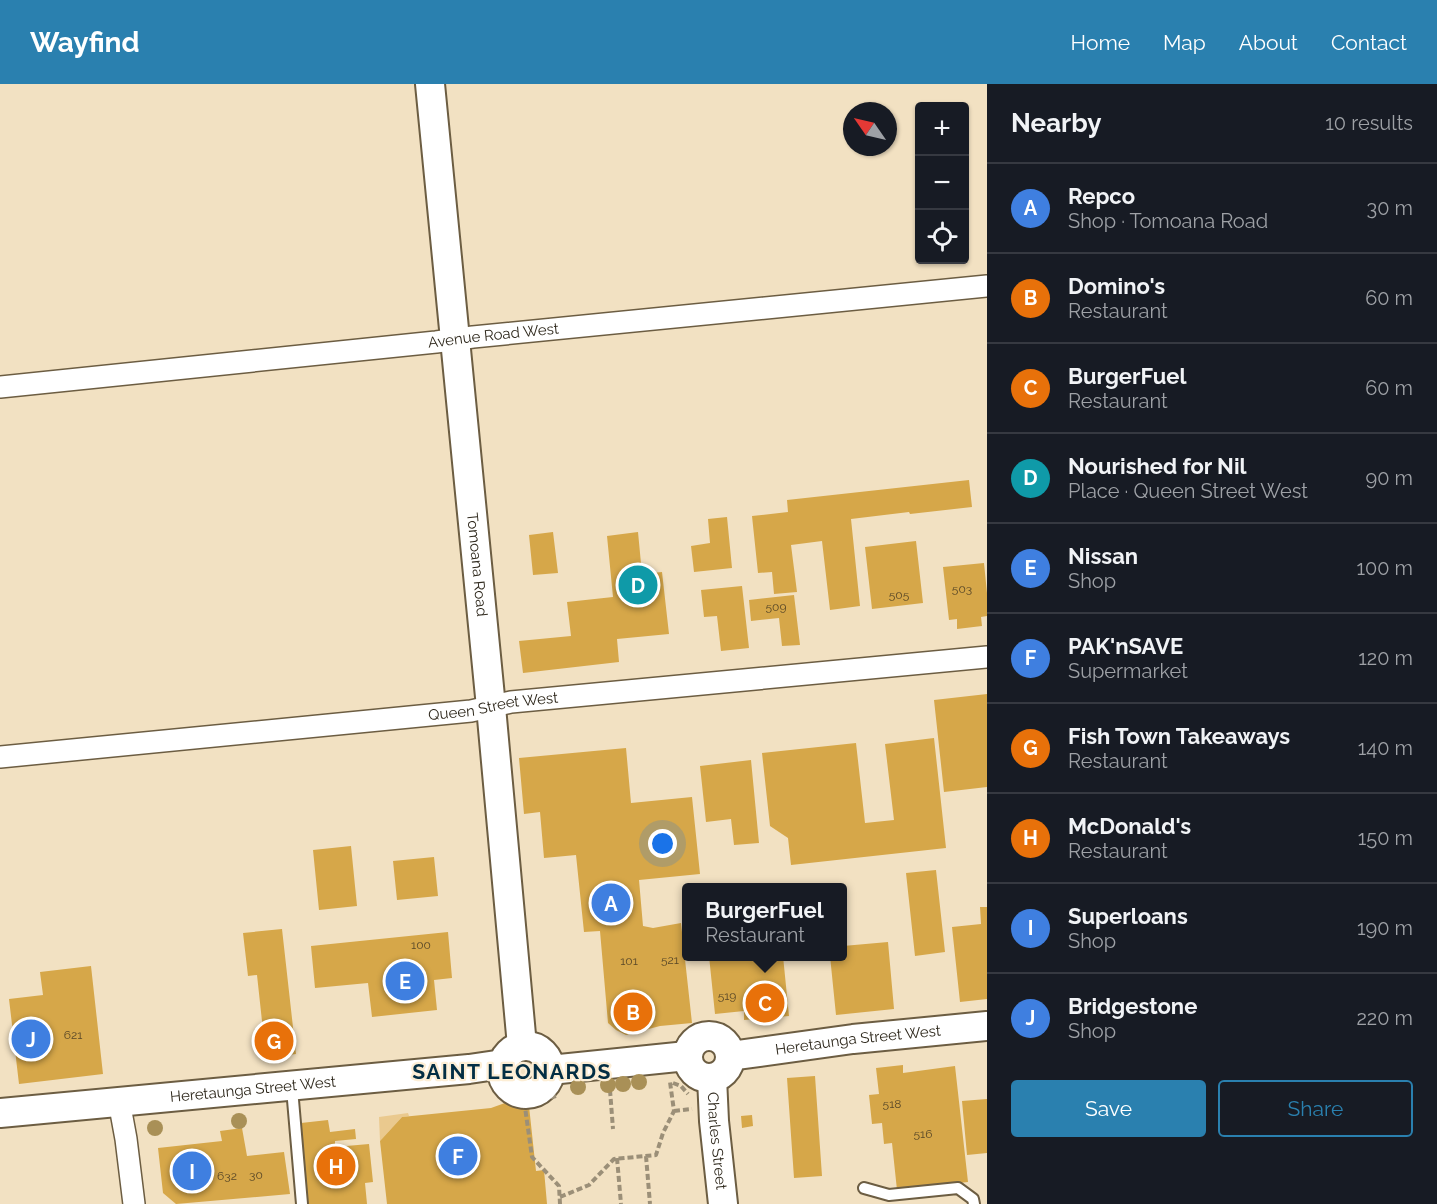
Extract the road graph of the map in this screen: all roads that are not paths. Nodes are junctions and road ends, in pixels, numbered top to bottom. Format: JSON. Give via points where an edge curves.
{"nodes":[{"id":1,"x":430,"y":84,"type":"edge"},
{"id":2,"x":987,"y":286,"type":"edge"},
{"id":3,"x":455,"y":339,"type":"junction"},
{"id":4,"x":0,"y":387,"type":"edge"},
{"id":5,"x":987,"y":657,"type":"edge"},
{"id":6,"x":491,"y":707,"type":"junction"},
{"id":7,"x":0,"y":757,"type":"edge"},
{"id":8,"x":987,"y":1026,"type":"edge"},
{"id":9,"x":687,"y":1056,"type":"junction"},
{"id":10,"x":730,"y":1056,"type":"junction"},
{"id":11,"x":515,"y":1076,"type":"junction"},
{"id":12,"x":712,"y":1078,"type":"junction"},
{"id":13,"x":293,"y":1100,"type":"junction"},
{"id":14,"x":120,"y":1109,"type":"junction"},
{"id":15,"x":0,"y":1113,"type":"edge"},
{"id":16,"x":0,"y":1127,"type":"edge"},
{"id":17,"x":864,"y":1188,"type":"dead end"},
{"id":18,"x":134,"y":1204,"type":"edge"},
{"id":19,"x":302,"y":1204,"type":"edge"},
{"id":20,"x":723,"y":1204,"type":"edge"},
{"id":21,"x":974,"y":1204,"type":"edge"}],
"edges":[{"from":1,"to":3,"type":"main road","name":"Tomoana Road"},
{"from":2,"to":3,"type":"street","name":"Avenue Road West"},
{"from":3,"to":4,"type":"street","name":"Avenue Road West"},
{"from":3,"to":6,"type":"main road","name":"Tomoana Road"},
{"from":5,"to":6,"type":"street","name":"Queen Street West","via":[[517,701]]},
{"from":6,"to":7,"type":"street","name":"Queen Street West"},
{"from":6,"to":11,"type":"main road","name":"Tomoana Road"},
{"from":8,"to":10,"type":"main road","name":"Heretaunga Street West"},
{"from":9,"to":10,"type":"main road","via":[[693,1042],[705,1035],[724,1042]]},
{"from":9,"to":11,"type":"main road","via":[[557,1082],[547,1057],[528,1046]]},
{"from":9,"to":12,"type":"main road","via":[[695,1073]]},
{"from":10,"to":12,"type":"main road","via":[[727,1068]]},
{"from":11,"to":13,"type":"main road","name":"Heretaunga Street West"},
{"from":11,"to":14,"type":"main road","name":"Heretaunga Street West","via":[[469,1069]]},
{"from":12,"to":20,"type":"main road","name":"Charles Street"},
{"from":13,"to":14,"type":"main road","name":"Heretaunga Street West","via":[[257,1105]]},
{"from":13,"to":19,"type":"lane"},
{"from":14,"to":15,"type":"main road","name":"Heretaunga Street West"},
{"from":14,"to":16,"type":"main road","name":"Heretaunga Street West"},
{"from":14,"to":18,"type":"street"},
{"from":17,"to":21,"type":"lane","via":[[889,1195],[958,1188]]}]}
